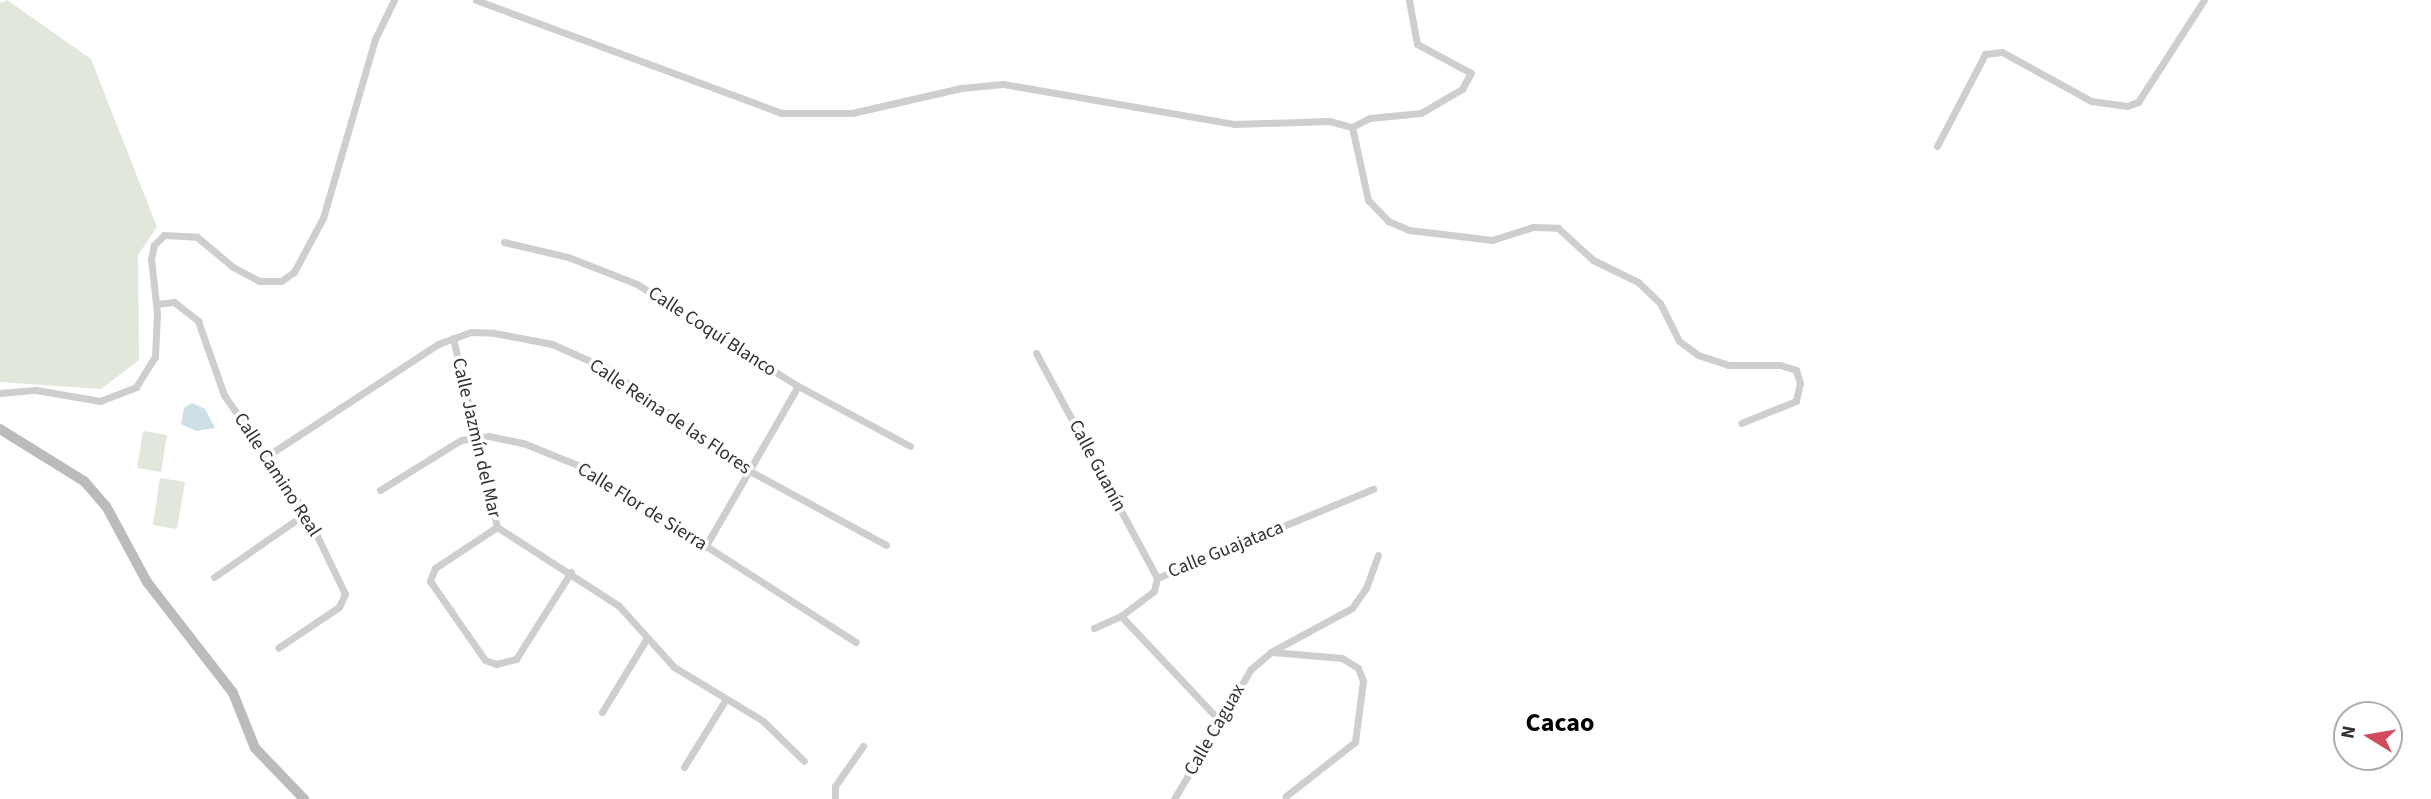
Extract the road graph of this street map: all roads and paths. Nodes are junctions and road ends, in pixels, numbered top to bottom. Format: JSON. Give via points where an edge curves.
{"nodes":[{"id":1,"x":394,"y":0,"type":"edge"},
{"id":2,"x":476,"y":0,"type":"edge"},
{"id":3,"x":1409,"y":0,"type":"edge"},
{"id":4,"x":2204,"y":0,"type":"edge"},
{"id":5,"x":1352,"y":127,"type":"junction"},
{"id":6,"x":1937,"y":146,"type":"dead end"},
{"id":7,"x":504,"y":242,"type":"dead end"},
{"id":8,"x":156,"y":304,"type":"junction"},
{"id":9,"x":453,"y":338,"type":"junction"},
{"id":10,"x":1036,"y":353,"type":"dead end"},
{"id":11,"x":797,"y":386,"type":"junction"},
{"id":12,"x":0,"y":393,"type":"edge"},
{"id":13,"x":1741,"y":423,"type":"dead end"},
{"id":14,"x":0,"y":429,"type":"edge"},
{"id":15,"x":474,"y":436,"type":"junction"},
{"id":16,"x":910,"y":446,"type":"dead end"},
{"id":17,"x":267,"y":456,"type":"junction"},
{"id":18,"x":748,"y":470,"type":"junction"},
{"id":19,"x":1373,"y":489,"type":"dead end"},
{"id":20,"x":380,"y":490,"type":"dead end"},
{"id":21,"x":306,"y":513,"type":"junction"},
{"id":22,"x":497,"y":527,"type":"junction"},
{"id":23,"x":886,"y":545,"type":"dead end"},
{"id":24,"x":705,"y":547,"type":"junction"},
{"id":25,"x":1378,"y":555,"type":"dead end"},
{"id":26,"x":572,"y":572,"type":"junction"},
{"id":27,"x":214,"y":577,"type":"dead end"},
{"id":28,"x":1157,"y":578,"type":"junction"},
{"id":29,"x":1121,"y":616,"type":"junction"},
{"id":30,"x":1094,"y":628,"type":"dead end"},
{"id":31,"x":648,"y":638,"type":"junction"},
{"id":32,"x":856,"y":642,"type":"dead end"},
{"id":33,"x":278,"y":648,"type":"dead end"},
{"id":34,"x":1271,"y":652,"type":"junction"},
{"id":35,"x":726,"y":699,"type":"junction"},
{"id":36,"x":602,"y":712,"type":"dead end"},
{"id":37,"x":1218,"y":719,"type":"junction"},
{"id":38,"x":863,"y":746,"type":"dead end"},
{"id":39,"x":804,"y":761,"type":"dead end"},
{"id":40,"x":684,"y":767,"type":"dead end"},
{"id":41,"x":1286,"y":796,"type":"dead end"},
{"id":42,"x":304,"y":799,"type":"edge"},
{"id":43,"x":835,"y":799,"type":"edge"},
{"id":44,"x":1174,"y":799,"type":"edge"}],
"edges":[{"from":1,"to":8,"type":"street","via":[[375,39],[323,218],[294,272],[281,281],[259,281],[233,267],[197,237],[164,235],[154,245],[151,259]]},
{"from":2,"to":5,"type":"street","via":[[782,113],[852,113],[961,88],[1003,84],[1234,124],[1329,121]]},
{"from":3,"to":5,"type":"street","via":[[1417,44],[1471,73],[1462,89],[1421,113],[1370,118]]},
{"from":4,"to":6,"type":"street","via":[[2138,102],[2127,106],[2091,101],[2001,52],[1985,54]]},
{"from":5,"to":13,"type":"street","via":[[1368,200],[1388,221],[1409,230],[1492,240],[1533,227],[1558,228],[1593,260],[1638,282],[1660,303],[1679,341],[1698,355],[1728,365],[1780,365],[1796,370],[1800,383],[1796,401]]},
{"from":7,"to":11,"type":"street","name":"Calle Coquí Blanco","via":[[568,257],[637,284]]},
{"from":8,"to":12,"type":"street","via":[[155,356],[136,387],[100,401],[36,390]]},
{"from":8,"to":17,"type":"street","name":"Calle Camino Real","via":[[174,302],[198,321],[215,376]]},
{"from":9,"to":15,"type":"street","name":"Calle Jazmín del Mar"},
{"from":9,"to":17,"type":"street","name":"Calle Reina de las Flores"},
{"from":9,"to":18,"type":"street","name":"Calle Reina de las Flores","via":[[471,332],[494,333],[566,350],[606,368]]},
{"from":10,"to":28,"type":"street","name":"Calle Guanín"},
{"from":11,"to":16,"type":"street","name":"Calle Coquí Blanco"},
{"from":11,"to":18,"type":"street"},
{"from":14,"to":42,"type":"street","via":[[83,481],[106,506],[147,582],[233,693],[255,748]]},
{"from":15,"to":20,"type":"street","via":[[441,450]]},
{"from":15,"to":22,"type":"street","name":"Calle Jazmín del Mar"},
{"from":15,"to":24,"type":"street","name":"Calle Flor de Sierra","via":[[523,443],[583,467]]},
{"from":17,"to":21,"type":"street","name":"Calle Camino Real"},
{"from":18,"to":23,"type":"street","name":"Calle Reina de las Flores"},
{"from":18,"to":24,"type":"street"},
{"from":19,"to":28,"type":"street","name":"Calle Guajataca"},
{"from":21,"to":27,"type":"street"},
{"from":21,"to":33,"type":"street","name":"Calle Camino Real","via":[[344,600]]},
{"from":22,"to":26,"type":"street","name":"Calle Jazmín del Mar"},
{"from":22,"to":26,"type":"street","via":[[435,568],[430,581],[485,660],[496,664],[516,659]]},
{"from":24,"to":32,"type":"street","name":"Calle Flor de Sierra"},
{"from":25,"to":34,"type":"street","name":"Calle Caguax","via":[[1366,588],[1352,608]]},
{"from":26,"to":31,"type":"street","name":"Calle Jazmín del Mar","via":[[619,606]]},
{"from":28,"to":29,"type":"street","name":"Calle Guajataca","via":[[1154,591]]},
{"from":29,"to":30,"type":"street","name":"Calle Guajataca"},
{"from":29,"to":37,"type":"street"},
{"from":31,"to":35,"type":"street","name":"Calle Jazmín del Mar","via":[[674,667]]},
{"from":31,"to":36,"type":"street"},
{"from":34,"to":37,"type":"street","name":"Calle Caguax","via":[[1251,669]]},
{"from":34,"to":41,"type":"street","via":[[1342,658],[1358,668],[1363,681],[1354,741]]},
{"from":35,"to":39,"type":"street","name":"Calle Jazmín del Mar","via":[[763,722]]},
{"from":35,"to":40,"type":"street"},
{"from":37,"to":44,"type":"street","name":"Calle Caguax","via":[[1209,746]]},
{"from":38,"to":43,"type":"street","via":[[835,786]]}]}
